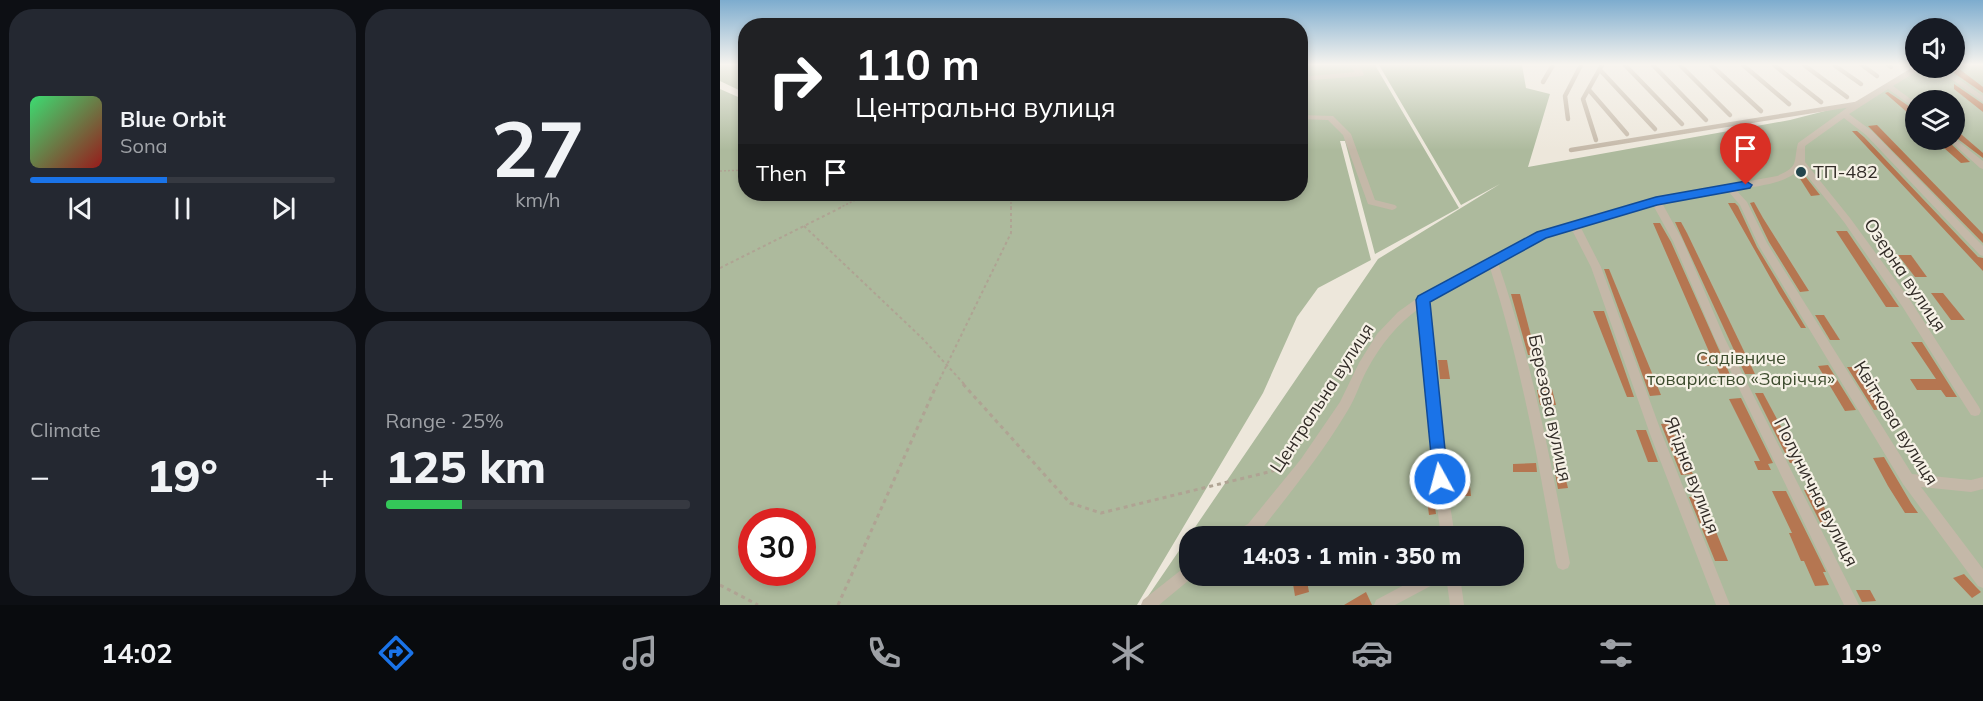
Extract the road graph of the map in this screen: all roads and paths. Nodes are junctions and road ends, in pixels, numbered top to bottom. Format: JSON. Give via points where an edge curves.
{"nodes":[{"id":1,"x":1566,"y":93,"type":"edge"},
{"id":2,"x":1586,"y":93,"type":"edge"},
{"id":3,"x":1591,"y":93,"type":"edge"},
{"id":4,"x":1623,"y":93,"type":"edge"},
{"id":5,"x":1652,"y":93,"type":"edge"},
{"id":6,"x":1680,"y":93,"type":"edge"},
{"id":7,"x":1708,"y":93,"type":"edge"},
{"id":8,"x":1742,"y":93,"type":"edge"},
{"id":9,"x":1777,"y":93,"type":"edge"},
{"id":10,"x":1810,"y":93,"type":"edge"},
{"id":11,"x":1841,"y":93,"type":"edge"},
{"id":12,"x":1876,"y":93,"type":"edge"},
{"id":13,"x":1847,"y":98,"type":"dead end"},
{"id":14,"x":1821,"y":102,"type":"dead end"},
{"id":15,"x":1790,"y":104,"type":"dead end"},
{"id":16,"x":1858,"y":104,"type":"junction"},
{"id":17,"x":1761,"y":111,"type":"dead end"},
{"id":18,"x":1843,"y":114,"type":"junction"},
{"id":19,"x":1730,"y":115,"type":"dead end"},
{"id":20,"x":1308,"y":117,"type":"edge"},
{"id":21,"x":1568,"y":118,"type":"dead end"},
{"id":22,"x":1706,"y":120,"type":"dead end"},
{"id":23,"x":1682,"y":124,"type":"dead end"},
{"id":24,"x":1655,"y":129,"type":"dead end"},
{"id":25,"x":1627,"y":134,"type":"dead end"},
{"id":26,"x":1596,"y":140,"type":"dead end"},
{"id":27,"x":1571,"y":150,"type":"dead end"},
{"id":28,"x":1965,"y":150,"type":"edge"},
{"id":29,"x":1801,"y":162,"type":"junction"},
{"id":30,"x":1983,"y":166,"type":"edge"},
{"id":31,"x":720,"y":171,"type":"edge"},
{"id":32,"x":738,"y":171,"type":"edge"},
{"id":33,"x":1730,"y":188,"type":"junction"},
{"id":34,"x":854,"y":201,"type":"edge"},
{"id":35,"x":1011,"y":201,"type":"edge"},
{"id":36,"x":1656,"y":201,"type":"junction"},
{"id":37,"x":1392,"y":207,"type":"dead end"},
{"id":38,"x":1574,"y":224,"type":"junction"},
{"id":39,"x":804,"y":226,"type":"junction"},
{"id":40,"x":1983,"y":252,"type":"edge"},
{"id":41,"x":1493,"y":263,"type":"junction"},
{"id":42,"x":720,"y":268,"type":"edge"},
{"id":43,"x":1423,"y":300,"type":"junction"},
{"id":44,"x":946,"y":364,"type":"junction"},
{"id":45,"x":1975,"y":411,"type":"dead end"},
{"id":46,"x":1305,"y":463,"type":"junction"},
{"id":47,"x":1908,"y":480,"type":"junction"},
{"id":48,"x":1983,"y":483,"type":"edge"},
{"id":49,"x":1255,"y":526,"type":"edge"},
{"id":50,"x":1446,"y":526,"type":"edge"},
{"id":51,"x":1563,"y":563,"type":"dead end"},
{"id":52,"x":1179,"y":579,"type":"edge"},
{"id":53,"x":1983,"y":581,"type":"edge"},
{"id":54,"x":720,"y":585,"type":"edge"},
{"id":55,"x":1417,"y":586,"type":"edge"},
{"id":56,"x":1454,"y":586,"type":"edge"},
{"id":57,"x":758,"y":605,"type":"edge"},
{"id":58,"x":838,"y":605,"type":"edge"},
{"id":59,"x":1148,"y":605,"type":"edge"},
{"id":60,"x":1382,"y":605,"type":"edge"},
{"id":61,"x":1457,"y":605,"type":"edge"},
{"id":62,"x":1723,"y":605,"type":"edge"},
{"id":63,"x":1852,"y":605,"type":"edge"}],
"edges":[{"from":1,"to":21,"type":"lane"},
{"from":2,"to":26,"type":"lane","via":[[1584,106]]},
{"from":3,"to":25,"type":"lane"},
{"from":4,"to":24,"type":"lane"},
{"from":5,"to":23,"type":"lane"},
{"from":6,"to":22,"type":"lane"},
{"from":7,"to":19,"type":"lane"},
{"from":8,"to":17,"type":"lane"},
{"from":9,"to":15,"type":"lane"},
{"from":10,"to":14,"type":"lane"},
{"from":11,"to":13,"type":"lane"},
{"from":12,"to":16,"type":"street"},
{"from":16,"to":18,"type":"street"},
{"from":16,"to":27,"type":"lane"},
{"from":18,"to":29,"type":"street","via":[[1801,145]]},
{"from":18,"to":40,"type":"street","via":[[1869,133]]},
{"from":20,"to":37,"type":"street","via":[[1330,118],[1347,134],[1371,202]]},
{"from":28,"to":30,"type":"street"},
{"from":29,"to":33,"type":"street","name":"Центральна вулиця","via":[[1779,179]]},
{"from":29,"to":45,"type":"street","name":"Озерна вулиця","via":[[1906,303]]},
{"from":31,"to":32,"type":"path"},
{"from":33,"to":36,"type":"street","name":"Центральна вулиця"},
{"from":33,"to":47,"type":"street","name":"Квіткова вулиця","via":[[1744,204],[1762,244]]},
{"from":34,"to":39,"type":"path"},
{"from":35,"to":44,"type":"path","via":[[1011,233]]},
{"from":36,"to":38,"type":"street","name":"Центральна вулиця"},
{"from":36,"to":63,"type":"street","name":"Полунична вулиця"},
{"from":38,"to":41,"type":"street","name":"Центральна вулиця","via":[[1541,235]]},
{"from":38,"to":62,"type":"street","name":"Ягідна вулиця","via":[[1596,267]]},
{"from":39,"to":42,"type":"path"},
{"from":39,"to":44,"type":"path"},
{"from":41,"to":43,"type":"street","name":"Центральна вулиця"},
{"from":41,"to":51,"type":"street","name":"Березова вулиця","via":[[1506,298],[1536,417]]},
{"from":43,"to":46,"type":"street","name":"Центральна вулиця","via":[[1381,337],[1344,406]]},
{"from":43,"to":50,"type":"street"},
{"from":44,"to":46,"type":"path","via":[[1070,503],[1101,513]]},
{"from":44,"to":58,"type":"path"},
{"from":46,"to":49,"type":"street","name":"Центральна вулиця"},
{"from":47,"to":48,"type":"street","via":[[1971,486]]},
{"from":47,"to":53,"type":"street","name":"Квіткова вулиця"},
{"from":52,"to":59,"type":"street"},
{"from":54,"to":57,"type":"path"},
{"from":55,"to":60,"type":"street"},
{"from":56,"to":61,"type":"street"}]}
